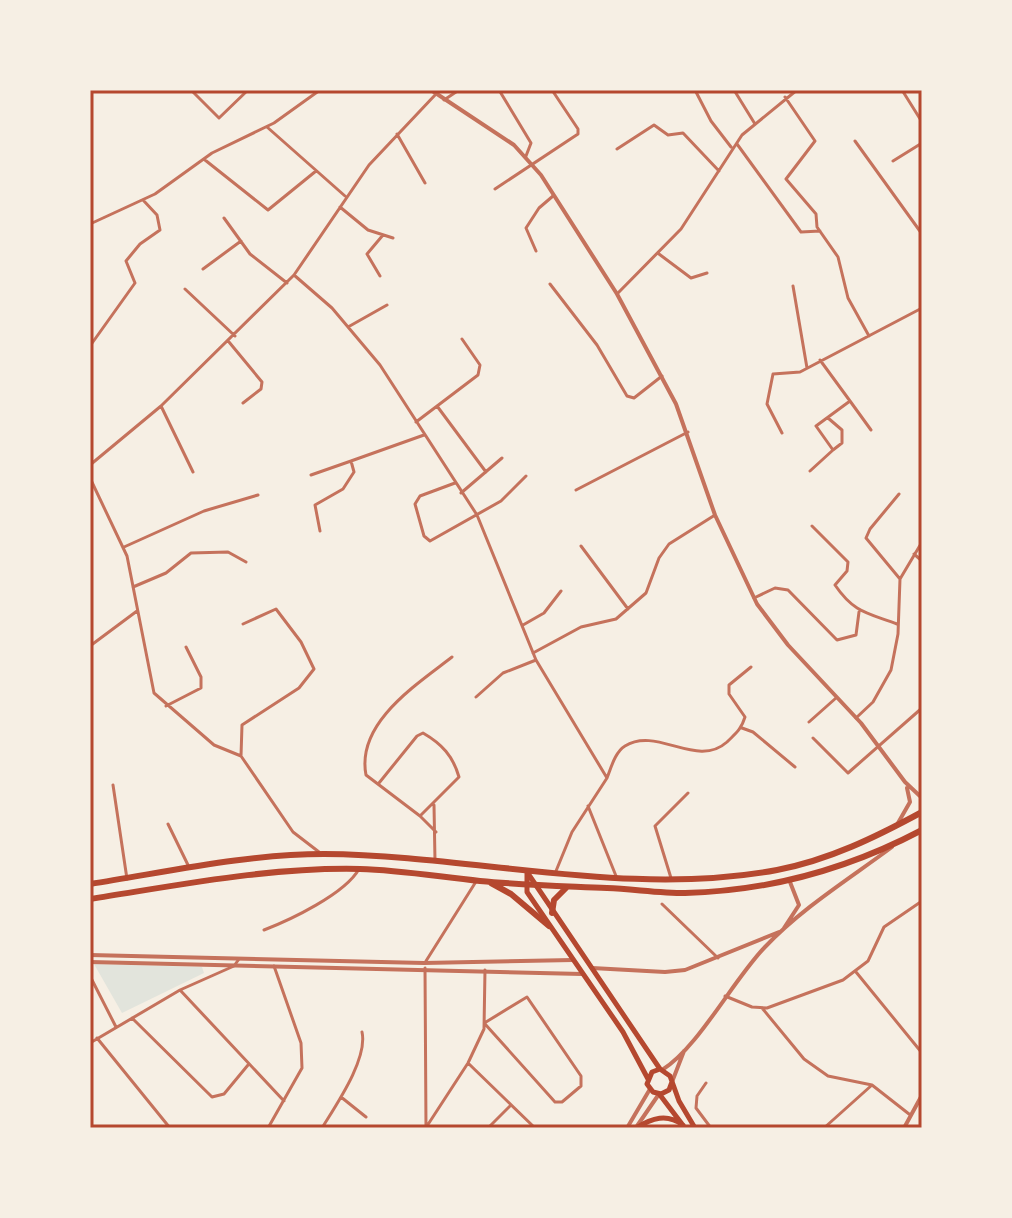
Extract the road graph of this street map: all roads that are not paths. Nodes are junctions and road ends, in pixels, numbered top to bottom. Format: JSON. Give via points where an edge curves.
{"nodes":[{"id":1,"x":191,"y":90,"type":"edge"},
{"id":2,"x":248,"y":90,"type":"edge"},
{"id":3,"x":320,"y":90,"type":"edge"},
{"id":4,"x":431,"y":90,"type":"edge"},
{"id":5,"x":459,"y":90,"type":"edge"},
{"id":6,"x":499,"y":90,"type":"edge"},
{"id":7,"x":552,"y":90,"type":"edge"},
{"id":8,"x":695,"y":90,"type":"edge"},
{"id":9,"x":734,"y":90,"type":"edge"},
{"id":10,"x":797,"y":90,"type":"edge"},
{"id":11,"x":902,"y":90,"type":"edge"},
{"id":12,"x":436,"y":94,"type":"junction"},
{"id":13,"x":785,"y":97,"type":"junction"},
{"id":14,"x":444,"y":100,"type":"junction"},
{"id":15,"x":922,"y":122,"type":"edge"},
{"id":16,"x":755,"y":124,"type":"junction"},
{"id":17,"x":267,"y":127,"type":"junction"},
{"id":18,"x":397,"y":134,"type":"junction"},
{"id":19,"x":855,"y":141,"type":"dead end"},
{"id":20,"x":736,"y":143,"type":"junction"},
{"id":21,"x":922,"y":143,"type":"edge"},
{"id":22,"x":617,"y":149,"type":"dead end"},
{"id":23,"x":733,"y":149,"type":"junction"},
{"id":24,"x":526,"y":156,"type":"junction"},
{"id":25,"x":204,"y":159,"type":"junction"},
{"id":26,"x":893,"y":161,"type":"dead end"},
{"id":27,"x":532,"y":162,"type":"junction"},
{"id":28,"x":316,"y":171,"type":"junction"},
{"id":29,"x":720,"y":172,"type":"junction"},
{"id":30,"x":425,"y":183,"type":"dead end"},
{"id":31,"x":495,"y":189,"type":"dead end"},
{"id":32,"x":553,"y":196,"type":"junction"},
{"id":33,"x":346,"y":197,"type":"junction"},
{"id":34,"x":143,"y":200,"type":"junction"},
{"id":35,"x":340,"y":207,"type":"junction"},
{"id":36,"x":224,"y":218,"type":"dead end"},
{"id":37,"x":90,"y":224,"type":"edge"},
{"id":38,"x":820,"y":231,"type":"junction"},
{"id":39,"x":922,"y":234,"type":"edge"},
{"id":40,"x":383,"y":235,"type":"junction"},
{"id":41,"x":393,"y":238,"type":"dead end"},
{"id":42,"x":241,"y":241,"type":"junction"},
{"id":43,"x":536,"y":251,"type":"dead end"},
{"id":44,"x":659,"y":254,"type":"junction"},
{"id":45,"x":203,"y":269,"type":"dead end"},
{"id":46,"x":707,"y":273,"type":"dead end"},
{"id":47,"x":294,"y":275,"type":"junction"},
{"id":48,"x":380,"y":276,"type":"dead end"},
{"id":49,"x":287,"y":283,"type":"junction"},
{"id":50,"x":550,"y":284,"type":"dead end"},
{"id":51,"x":793,"y":286,"type":"dead end"},
{"id":52,"x":185,"y":289,"type":"dead end"},
{"id":53,"x":617,"y":294,"type":"junction"},
{"id":54,"x":387,"y":305,"type":"dead end"},
{"id":55,"x":922,"y":308,"type":"edge"},
{"id":56,"x":348,"y":327,"type":"junction"},
{"id":57,"x":235,"y":336,"type":"junction"},
{"id":58,"x":869,"y":336,"type":"junction"},
{"id":59,"x":462,"y":339,"type":"dead end"},
{"id":60,"x":229,"y":342,"type":"junction"},
{"id":61,"x":90,"y":346,"type":"edge"},
{"id":62,"x":820,"y":360,"type":"junction"},
{"id":63,"x":807,"y":368,"type":"junction"},
{"id":64,"x":662,"y":376,"type":"junction"},
{"id":65,"x":850,"y":401,"type":"junction"},
{"id":66,"x":243,"y":403,"type":"dead end"},
{"id":67,"x":161,"y":406,"type":"junction"},
{"id":68,"x":437,"y":406,"type":"junction"},
{"id":69,"x":828,"y":418,"type":"junction"},
{"id":70,"x":416,"y":422,"type":"junction"},
{"id":71,"x":871,"y":430,"type":"dead end"},
{"id":72,"x":688,"y":432,"type":"junction"},
{"id":73,"x":782,"y":433,"type":"dead end"},
{"id":74,"x":424,"y":435,"type":"junction"},
{"id":75,"x":833,"y":450,"type":"junction"},
{"id":76,"x":502,"y":458,"type":"dead end"},
{"id":77,"x":351,"y":461,"type":"junction"},
{"id":78,"x":90,"y":465,"type":"edge"},
{"id":79,"x":810,"y":471,"type":"dead end"},
{"id":80,"x":193,"y":472,"type":"dead end"},
{"id":81,"x":486,"y":472,"type":"junction"},
{"id":82,"x":311,"y":475,"type":"dead end"},
{"id":83,"x":526,"y":476,"type":"dead end"},
{"id":84,"x":90,"y":478,"type":"edge"},
{"id":85,"x":455,"y":483,"type":"junction"},
{"id":86,"x":576,"y":490,"type":"dead end"},
{"id":87,"x":461,"y":493,"type":"junction"},
{"id":88,"x":899,"y":494,"type":"dead end"},
{"id":89,"x":258,"y":495,"type":"dead end"},
{"id":90,"x":477,"y":515,"type":"junction"},
{"id":91,"x":715,"y":515,"type":"junction"},
{"id":92,"x":812,"y":526,"type":"dead end"},
{"id":93,"x":320,"y":531,"type":"dead end"},
{"id":94,"x":922,"y":542,"type":"edge"},
{"id":95,"x":581,"y":546,"type":"dead end"},
{"id":96,"x":124,"y":547,"type":"junction"},
{"id":97,"x":914,"y":554,"type":"junction"},
{"id":98,"x":922,"y":561,"type":"edge"},
{"id":99,"x":246,"y":562,"type":"dead end"},
{"id":100,"x":900,"y":579,"type":"junction"},
{"id":101,"x":133,"y":587,"type":"junction"},
{"id":102,"x":561,"y":591,"type":"dead end"},
{"id":103,"x":754,"y":598,"type":"junction"},
{"id":104,"x":628,"y":609,"type":"junction"},
{"id":105,"x":137,"y":611,"type":"junction"},
{"id":106,"x":859,"y":612,"type":"junction"},
{"id":107,"x":243,"y":624,"type":"dead end"},
{"id":108,"x":898,"y":624,"type":"junction"},
{"id":109,"x":523,"y":625,"type":"junction"},
{"id":110,"x":90,"y":646,"type":"edge"},
{"id":111,"x":186,"y":647,"type":"dead end"},
{"id":112,"x":533,"y":653,"type":"junction"},
{"id":113,"x":452,"y":657,"type":"dead end"},
{"id":114,"x":536,"y":660,"type":"junction"},
{"id":115,"x":751,"y":667,"type":"dead end"},
{"id":116,"x":476,"y":697,"type":"dead end"},
{"id":117,"x":836,"y":698,"type":"junction"},
{"id":118,"x":166,"y":706,"type":"junction"},
{"id":119,"x":922,"y":708,"type":"edge"},
{"id":120,"x":856,"y":718,"type":"junction"},
{"id":121,"x":809,"y":722,"type":"dead end"},
{"id":122,"x":742,"y":728,"type":"junction"},
{"id":123,"x":813,"y":738,"type":"dead end"},
{"id":124,"x":878,"y":744,"type":"junction"},
{"id":125,"x":241,"y":756,"type":"junction"},
{"id":126,"x":795,"y":767,"type":"dead end"},
{"id":127,"x":607,"y":778,"type":"junction"},
{"id":128,"x":905,"y":782,"type":"junction"},
{"id":129,"x":379,"y":783,"type":"junction"},
{"id":130,"x":113,"y":785,"type":"dead end"},
{"id":131,"x":688,"y":793,"type":"dead end"},
{"id":132,"x":922,"y":798,"type":"edge"},
{"id":133,"x":434,"y":803,"type":"junction"},
{"id":134,"x":588,"y":806,"type":"junction"},
{"id":135,"x":922,"y":812,"type":"edge"},
{"id":136,"x":420,"y":816,"type":"junction"},
{"id":137,"x":168,"y":824,"type":"dead end"},
{"id":138,"x":896,"y":826,"type":"junction"},
{"id":139,"x":922,"y":830,"type":"edge"},
{"id":140,"x":436,"y":832,"type":"junction"},
{"id":141,"x":900,"y":841,"type":"junction"},
{"id":142,"x":322,"y":854,"type":"junction"},
{"id":143,"x":393,"y":857,"type":"junction"},
{"id":144,"x":435,"y":861,"type":"junction"},
{"id":145,"x":190,"y":868,"type":"junction"},
{"id":146,"x":359,"y":869,"type":"junction"},
{"id":147,"x":392,"y":871,"type":"junction"},
{"id":148,"x":527,"y":871,"type":"junction"},
{"id":149,"x":555,"y":873,"type":"junction"},
{"id":150,"x":616,"y":876,"type":"junction"},
{"id":151,"x":671,"y":878,"type":"junction"},
{"id":152,"x":127,"y":879,"type":"junction"},
{"id":153,"x":477,"y":880,"type":"junction"},
{"id":154,"x":488,"y":881,"type":"junction"},
{"id":155,"x":790,"y":882,"type":"junction"},
{"id":156,"x":90,"y":884,"type":"edge"},
{"id":157,"x":525,"y":884,"type":"junction"},
{"id":158,"x":535,"y":886,"type":"junction"},
{"id":159,"x":569,"y":886,"type":"junction"},
{"id":160,"x":90,"y":899,"type":"edge"},
{"id":161,"x":922,"y":901,"type":"edge"},
{"id":162,"x":662,"y":904,"type":"dead end"},
{"id":163,"x":552,"y":913,"type":"junction"},
{"id":164,"x":549,"y":926,"type":"junction"},
{"id":165,"x":264,"y":930,"type":"dead end"},
{"id":166,"x":782,"y":930,"type":"junction"},
{"id":167,"x":90,"y":955,"type":"edge"},
{"id":168,"x":581,"y":957,"type":"junction"},
{"id":169,"x":240,"y":958,"type":"junction"},
{"id":170,"x":718,"y":958,"type":"junction"},
{"id":171,"x":573,"y":960,"type":"junction"},
{"id":172,"x":90,"y":962,"type":"edge"},
{"id":173,"x":424,"y":963,"type":"junction"},
{"id":174,"x":234,"y":966,"type":"junction"},
{"id":175,"x":274,"y":966,"type":"junction"},
{"id":176,"x":589,"y":968,"type":"junction"},
{"id":177,"x":425,"y":970,"type":"junction"},
{"id":178,"x":485,"y":970,"type":"junction"},
{"id":179,"x":855,"y":971,"type":"junction"},
{"id":180,"x":582,"y":974,"type":"junction"},
{"id":181,"x":90,"y":976,"type":"edge"},
{"id":182,"x":180,"y":990,"type":"junction"},
{"id":183,"x":725,"y":996,"type":"junction"},
{"id":184,"x":762,"y":1008,"type":"junction"},
{"id":185,"x":132,"y":1018,"type":"junction"},
{"id":186,"x":486,"y":1023,"type":"junction"},
{"id":187,"x":116,"y":1027,"type":"junction"},
{"id":188,"x":362,"y":1032,"type":"dead end"},
{"id":189,"x":97,"y":1038,"type":"junction"},
{"id":190,"x":90,"y":1043,"type":"edge"},
{"id":191,"x":684,"y":1050,"type":"junction"},
{"id":192,"x":922,"y":1053,"type":"edge"},
{"id":193,"x":468,"y":1063,"type":"junction"},
{"id":194,"x":248,"y":1065,"type":"junction"},
{"id":195,"x":661,"y":1070,"type":"junction"},
{"id":196,"x":648,"y":1079,"type":"junction"},
{"id":197,"x":672,"y":1082,"type":"junction"},
{"id":198,"x":706,"y":1083,"type":"dead end"},
{"id":199,"x":872,"y":1085,"type":"junction"},
{"id":200,"x":650,"y":1089,"type":"junction"},
{"id":201,"x":659,"y":1094,"type":"junction"},
{"id":202,"x":922,"y":1095,"type":"edge"},
{"id":203,"x":341,"y":1097,"type":"junction"},
{"id":204,"x":284,"y":1101,"type":"junction"},
{"id":205,"x":511,"y":1105,"type":"junction"},
{"id":206,"x":909,"y":1114,"type":"junction"},
{"id":207,"x":366,"y":1117,"type":"dead end"},
{"id":208,"x":684,"y":1126,"type":"edge"},
{"id":209,"x":426,"y":1127,"type":"edge"},
{"id":210,"x":170,"y":1128,"type":"edge"},
{"id":211,"x":268,"y":1128,"type":"edge"},
{"id":212,"x":322,"y":1128,"type":"edge"},
{"id":213,"x":488,"y":1128,"type":"edge"},
{"id":214,"x":535,"y":1128,"type":"edge"},
{"id":215,"x":627,"y":1128,"type":"edge"},
{"id":216,"x":636,"y":1128,"type":"edge"},
{"id":217,"x":695,"y":1128,"type":"edge"},
{"id":218,"x":711,"y":1128,"type":"edge"},
{"id":219,"x":824,"y":1128,"type":"edge"},
{"id":220,"x":904,"y":1128,"type":"edge"}],
"edges":[{"from":1,"to":2,"type":"street","via":[[219,118]]},
{"from":3,"to":17,"type":"street"},
{"from":4,"to":12,"type":"street"},
{"from":5,"to":14,"type":"street"},
{"from":6,"to":24,"type":"street","via":[[531,143]]},
{"from":7,"to":27,"type":"street","via":[[579,132]]},
{"from":8,"to":23,"type":"street"},
{"from":9,"to":16,"type":"street"},
{"from":10,"to":13,"type":"street"},
{"from":11,"to":15,"type":"street"},
{"from":12,"to":14,"type":"street"},
{"from":12,"to":18,"type":"street"},
{"from":13,"to":16,"type":"street"},
{"from":13,"to":38,"type":"street","via":[[815,141],[786,179],[814,211]]},
{"from":14,"to":24,"type":"street"},
{"from":16,"to":20,"type":"street"},
{"from":17,"to":25,"type":"street"},
{"from":17,"to":28,"type":"street"},
{"from":18,"to":30,"type":"street"},
{"from":18,"to":33,"type":"street"},
{"from":19,"to":39,"type":"street"},
{"from":20,"to":23,"type":"street"},
{"from":20,"to":38,"type":"street","via":[[801,232]]},
{"from":21,"to":26,"type":"street"},
{"from":22,"to":29,"type":"street","via":[[654,125],[668,135],[683,133]]},
{"from":23,"to":29,"type":"street"},
{"from":24,"to":27,"type":"street"},
{"from":25,"to":28,"type":"street","via":[[268,210]]},
{"from":25,"to":34,"type":"street"},
{"from":27,"to":31,"type":"street"},
{"from":27,"to":32,"type":"street"},
{"from":28,"to":33,"type":"street"},
{"from":29,"to":44,"type":"street"},
{"from":32,"to":43,"type":"street","via":[[526,228]]},
{"from":32,"to":53,"type":"street"},
{"from":33,"to":35,"type":"street"},
{"from":34,"to":37,"type":"street"},
{"from":34,"to":61,"type":"street","via":[[157,215],[160,230],[126,261],[135,283]]},
{"from":35,"to":40,"type":"street"},
{"from":35,"to":47,"type":"street"},
{"from":36,"to":42,"type":"street"},
{"from":38,"to":58,"type":"street","via":[[832,244],[848,298]]},
{"from":40,"to":41,"type":"street"},
{"from":40,"to":48,"type":"street","via":[[367,254]]},
{"from":42,"to":45,"type":"street"},
{"from":42,"to":49,"type":"street","via":[[256,261]]},
{"from":44,"to":46,"type":"street","via":[[691,278]]},
{"from":44,"to":53,"type":"street"},
{"from":47,"to":49,"type":"street"},
{"from":47,"to":56,"type":"street"},
{"from":49,"to":57,"type":"street"},
{"from":50,"to":64,"type":"street","via":[[597,345],[627,396],[634,398]]},
{"from":51,"to":63,"type":"street"},
{"from":52,"to":57,"type":"street"},
{"from":53,"to":64,"type":"street"},
{"from":54,"to":56,"type":"street"},
{"from":55,"to":58,"type":"street"},
{"from":56,"to":70,"type":"street"},
{"from":57,"to":60,"type":"street"},
{"from":58,"to":62,"type":"street"},
{"from":59,"to":68,"type":"street","via":[[481,369]]},
{"from":60,"to":66,"type":"street","via":[[262,382]]},
{"from":60,"to":67,"type":"street"},
{"from":62,"to":63,"type":"street"},
{"from":62,"to":65,"type":"street"},
{"from":63,"to":73,"type":"street","via":[[778,371],[771,378],[768,408]]},
{"from":64,"to":72,"type":"street"},
{"from":65,"to":69,"type":"street"},
{"from":65,"to":71,"type":"street"},
{"from":67,"to":78,"type":"street"},
{"from":67,"to":80,"type":"street"},
{"from":68,"to":70,"type":"street"},
{"from":68,"to":81,"type":"street"},
{"from":69,"to":75,"type":"street","via":[[842,430],[842,443]]},
{"from":69,"to":75,"type":"street","via":[[816,426]]},
{"from":70,"to":74,"type":"street"},
{"from":72,"to":86,"type":"street"},
{"from":72,"to":91,"type":"street"},
{"from":74,"to":77,"type":"street"},
{"from":74,"to":85,"type":"street"},
{"from":75,"to":79,"type":"street"},
{"from":76,"to":81,"type":"street"},
{"from":77,"to":82,"type":"street"},
{"from":77,"to":93,"type":"street","via":[[354,472],[348,485],[315,505]]},
{"from":81,"to":87,"type":"street"},
{"from":83,"to":90,"type":"street"},
{"from":84,"to":96,"type":"street"},
{"from":85,"to":87,"type":"street"},
{"from":85,"to":90,"type":"street","via":[[420,496],[415,504],[424,536],[430,541]]},
{"from":87,"to":90,"type":"street"},
{"from":88,"to":100,"type":"street","via":[[866,538]]},
{"from":89,"to":96,"type":"street","via":[[204,511]]},
{"from":90,"to":109,"type":"street"},
{"from":91,"to":103,"type":"street"},
{"from":91,"to":104,"type":"street","via":[[669,544],[646,593]]},
{"from":92,"to":106,"type":"street","via":[[848,562],[835,585]]},
{"from":94,"to":97,"type":"street"},
{"from":95,"to":104,"type":"street"},
{"from":96,"to":101,"type":"street"},
{"from":97,"to":98,"type":"street"},
{"from":97,"to":100,"type":"street"},
{"from":99,"to":101,"type":"street","via":[[228,552],[191,553],[166,573]]},
{"from":100,"to":108,"type":"street"},
{"from":101,"to":105,"type":"street"},
{"from":102,"to":109,"type":"street","via":[[544,613]]},
{"from":103,"to":106,"type":"street","via":[[775,588],[788,590],[837,640],[856,635]]},
{"from":103,"to":117,"type":"street"},
{"from":104,"to":112,"type":"street","via":[[616,619],[581,627]]},
{"from":105,"to":110,"type":"street"},
{"from":105,"to":118,"type":"street","via":[[149,682]]},
{"from":106,"to":108,"type":"street"},
{"from":107,"to":125,"type":"street","via":[[276,609],[314,669],[299,688],[242,725]]},
{"from":108,"to":120,"type":"street","via":[[891,670],[873,702]]},
{"from":109,"to":112,"type":"street"},
{"from":111,"to":118,"type":"street","via":[[201,688]]},
{"from":112,"to":114,"type":"street"},
{"from":113,"to":129,"type":"street","via":[[392,707],[371,735],[364,766],[366,775]]},
{"from":114,"to":116,"type":"street","via":[[503,673]]},
{"from":114,"to":127,"type":"street"},
{"from":115,"to":122,"type":"street","via":[[727,690],[743,711]]},
{"from":117,"to":120,"type":"street"},
{"from":117,"to":121,"type":"street"},
{"from":118,"to":125,"type":"street","via":[[214,745]]},
{"from":119,"to":124,"type":"street"},
{"from":120,"to":124,"type":"street"},
{"from":122,"to":126,"type":"street"},
{"from":122,"to":127,"type":"street","via":[[708,753],[661,743],[626,745]]},
{"from":123,"to":124,"type":"street","via":[[846,773]]},
{"from":124,"to":128,"type":"street"},
{"from":125,"to":142,"type":"street","via":[[293,832]]},
{"from":127,"to":134,"type":"street"},
{"from":128,"to":132,"type":"street"},
{"from":128,"to":138,"type":"street","via":[[910,802]]},
{"from":129,"to":133,"type":"street","via":[[423,733],[453,757],[459,777]]},
{"from":129,"to":136,"type":"street"},
{"from":130,"to":152,"type":"street"},
{"from":131,"to":151,"type":"street","via":[[655,826]]},
{"from":133,"to":136,"type":"street"},
{"from":133,"to":140,"type":"street"},
{"from":134,"to":149,"type":"street"},
{"from":134,"to":150,"type":"street"},
{"from":135,"to":138,"type":"highway"},
{"from":136,"to":140,"type":"street"},
{"from":137,"to":145,"type":"street"},
{"from":138,"to":151,"type":"highway","via":[[829,856],[779,870]]},
{"from":139,"to":141,"type":"highway"},
{"from":140,"to":144,"type":"street"},
{"from":141,"to":155,"type":"highway"},
{"from":141,"to":166,"type":"street"},
{"from":142,"to":143,"type":"highway"},
{"from":142,"to":145,"type":"highway"},
{"from":143,"to":144,"type":"highway"},
{"from":143,"to":147,"type":"highway"},
{"from":144,"to":148,"type":"highway"},
{"from":145,"to":152,"type":"highway"},
{"from":146,"to":147,"type":"highway"},
{"from":146,"to":160,"type":"highway","via":[[238,876]]},
{"from":146,"to":165,"type":"street","via":[[310,910]]},
{"from":147,"to":153,"type":"highway"},
{"from":148,"to":149,"type":"highway"},
{"from":148,"to":157,"type":"main road"},
{"from":148,"to":158,"type":"main road"},
{"from":149,"to":150,"type":"highway"},
{"from":150,"to":151,"type":"highway"},
{"from":152,"to":156,"type":"highway"},
{"from":153,"to":154,"type":"highway"},
{"from":153,"to":173,"type":"street"},
{"from":154,"to":157,"type":"highway"},
{"from":154,"to":164,"type":"highway"},
{"from":155,"to":159,"type":"highway","via":[[681,893]]},
{"from":155,"to":166,"type":"street","via":[[800,900]]},
{"from":157,"to":158,"type":"highway"},
{"from":157,"to":164,"type":"main road"},
{"from":158,"to":159,"type":"highway"},
{"from":158,"to":163,"type":"main road"},
{"from":159,"to":163,"type":"highway","via":[[554,900]]},
{"from":161,"to":179,"type":"street","via":[[884,927],[874,952]]},
{"from":162,"to":170,"type":"street"},
{"from":163,"to":168,"type":"main road"},
{"from":164,"to":171,"type":"main road"},
{"from":166,"to":170,"type":"street"},
{"from":166,"to":183,"type":"street"},
{"from":167,"to":169,"type":"street"},
{"from":168,"to":171,"type":"main road"},
{"from":168,"to":176,"type":"main road"},
{"from":169,"to":173,"type":"street"},
{"from":169,"to":174,"type":"street"},
{"from":170,"to":176,"type":"street","via":[[665,972]]},
{"from":171,"to":173,"type":"street"},
{"from":171,"to":180,"type":"main road"},
{"from":172,"to":174,"type":"street"},
{"from":173,"to":177,"type":"street"},
{"from":174,"to":175,"type":"street"},
{"from":174,"to":182,"type":"street"},
{"from":175,"to":177,"type":"street"},
{"from":175,"to":204,"type":"street","via":[[302,1053],[299,1076]]},
{"from":176,"to":195,"type":"main road"},
{"from":177,"to":178,"type":"street"},
{"from":177,"to":209,"type":"street"},
{"from":178,"to":180,"type":"street"},
{"from":178,"to":186,"type":"street"},
{"from":179,"to":184,"type":"street"},
{"from":179,"to":192,"type":"street"},
{"from":180,"to":196,"type":"main road"},
{"from":181,"to":187,"type":"street"},
{"from":182,"to":185,"type":"street"},
{"from":182,"to":194,"type":"street"},
{"from":183,"to":184,"type":"street"},
{"from":183,"to":191,"type":"street"},
{"from":184,"to":199,"type":"street","via":[[804,1059],[828,1076]]},
{"from":185,"to":187,"type":"street"},
{"from":185,"to":194,"type":"street","via":[[212,1097],[224,1094]]},
{"from":186,"to":186,"type":"street","via":[[555,1102],[581,1086],[581,1076],[527,997]]},
{"from":186,"to":193,"type":"street"},
{"from":187,"to":189,"type":"street"},
{"from":188,"to":203,"type":"street","via":[[363,1048]]},
{"from":189,"to":190,"type":"street"},
{"from":189,"to":210,"type":"street"},
{"from":191,"to":195,"type":"street"},
{"from":191,"to":197,"type":"street"},
{"from":193,"to":205,"type":"street"},
{"from":193,"to":209,"type":"street"},
{"from":194,"to":204,"type":"street"},
{"from":195,"to":196,"type":"main road"},
{"from":195,"to":197,"type":"main road"},
{"from":196,"to":200,"type":"main road"},
{"from":197,"to":201,"type":"main road"},
{"from":197,"to":217,"type":"main road"},
{"from":198,"to":218,"type":"street","via":[[696,1108]]},
{"from":199,"to":206,"type":"street"},
{"from":199,"to":219,"type":"street"},
{"from":200,"to":201,"type":"main road"},
{"from":200,"to":215,"type":"street"},
{"from":201,"to":208,"type":"main road"},
{"from":201,"to":216,"type":"street"},
{"from":202,"to":206,"type":"street"},
{"from":203,"to":207,"type":"street"},
{"from":203,"to":212,"type":"street"},
{"from":204,"to":211,"type":"street"},
{"from":205,"to":213,"type":"street"},
{"from":205,"to":214,"type":"street"},
{"from":206,"to":220,"type":"street"},
{"from":208,"to":216,"type":"main road","via":[[667,1117]]}]}
